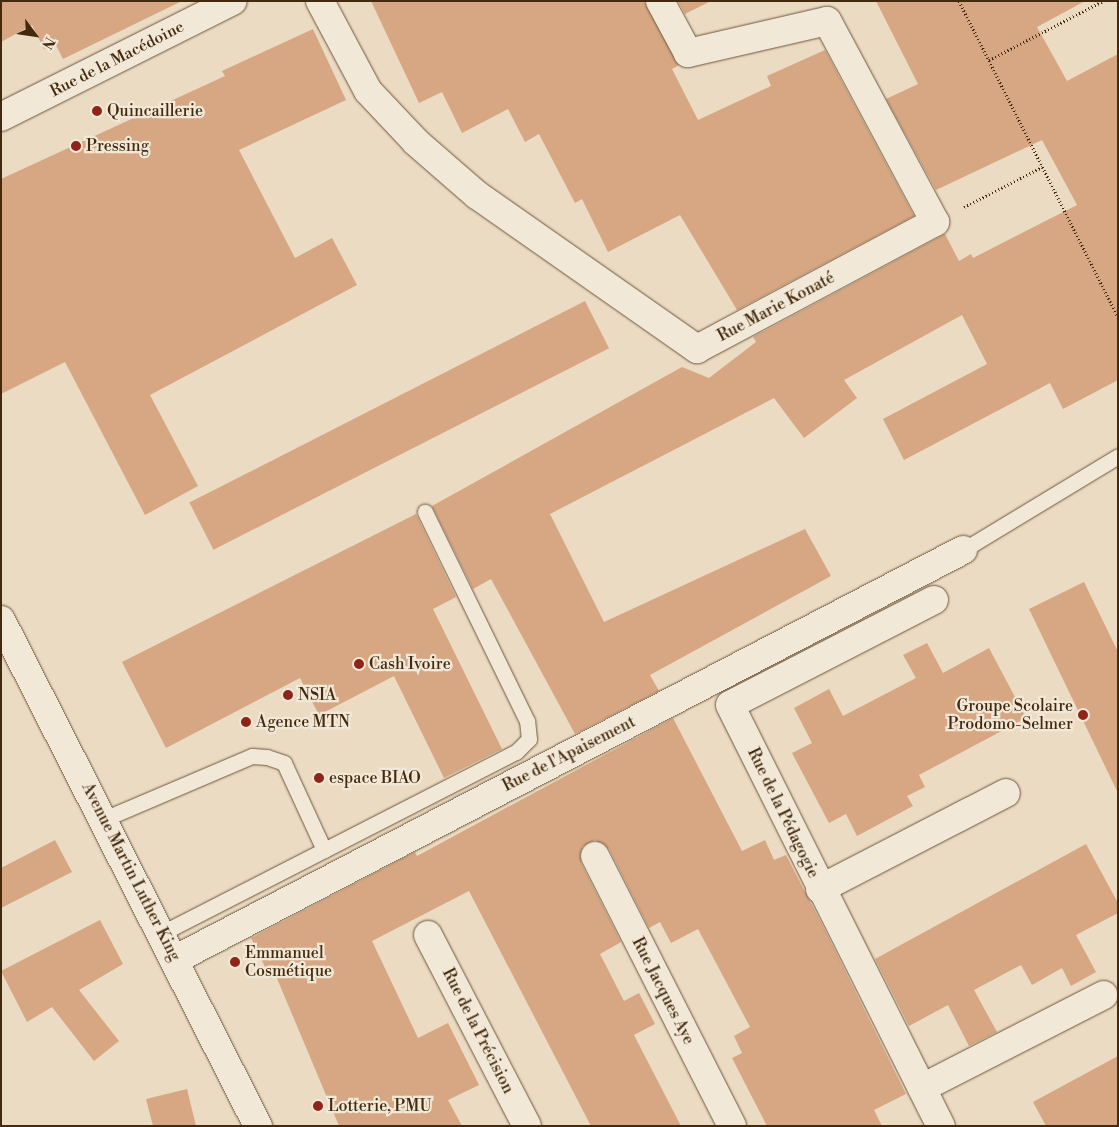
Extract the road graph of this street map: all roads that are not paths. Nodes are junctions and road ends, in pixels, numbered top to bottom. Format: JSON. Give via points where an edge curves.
{"nodes":[{"id":1,"x":233,"y":1,"type":"edge"},
{"id":2,"x":320,"y":1,"type":"edge"},
{"id":3,"x":660,"y":1,"type":"edge"},
{"id":4,"x":1,"y":118,"type":"edge"},
{"id":5,"x":1118,"y":456,"type":"edge"},
{"id":6,"x":425,"y":512,"type":"dead end"},
{"id":7,"x":963,"y":550,"type":"joint"},
{"id":8,"x":934,"y":600,"type":"dead end"},
{"id":9,"x":1,"y":620,"type":"edge"},
{"id":10,"x":1006,"y":793,"type":"dead end"},
{"id":11,"x":104,"y":819,"type":"junction"},
{"id":12,"x":324,"y":850,"type":"junction"},
{"id":13,"x":595,"y":856,"type":"dead end"},
{"id":14,"x":820,"y":889,"type":"junction"},
{"id":15,"x":162,"y":934,"type":"junction"},
{"id":16,"x":428,"y":936,"type":"dead end"},
{"id":17,"x":176,"y":959,"type":"junction"},
{"id":18,"x":1104,"y":995,"type":"dead end"},
{"id":19,"x":922,"y":1088,"type":"junction"},
{"id":20,"x":258,"y":1126,"type":"edge"},
{"id":21,"x":527,"y":1126,"type":"edge"},
{"id":22,"x":732,"y":1126,"type":"edge"},
{"id":23,"x":941,"y":1126,"type":"edge"}],
"edges":[{"from":1,"to":4,"type":"street","name":"Rue de la Macédoine"},
{"from":2,"to":3,"type":"street","name":"Rue Marie Konaté","via":[[368,91],[416,142],[477,195],[697,349],[935,222],[827,21],[688,53]]},
{"from":5,"to":7,"type":"lane"},
{"from":6,"to":12,"type":"lane","via":[[527,721],[529,739],[516,752]]},
{"from":7,"to":17,"type":"street","name":"Rue de l'Apaisement"},
{"from":8,"to":14,"type":"street","name":"Rue de la Pédagogie","via":[[730,705]]},
{"from":9,"to":11,"type":"street","name":"Avenue Martin Luther King"},
{"from":10,"to":14,"type":"street"},
{"from":11,"to":12,"type":"lane","via":[[252,756],[267,757],[284,763]]},
{"from":11,"to":15,"type":"street","name":"Avenue Martin Luther King"},
{"from":12,"to":15,"type":"lane"},
{"from":13,"to":22,"type":"street","name":"Rue Jacques Aye"},
{"from":14,"to":19,"type":"street","name":"Rue de la Pédagogie"},
{"from":15,"to":17,"type":"street","name":"Avenue Martin Luther King"},
{"from":16,"to":21,"type":"street","name":"Rue de la Précision"},
{"from":17,"to":20,"type":"street","name":"Avenue Martin Luther King"},
{"from":18,"to":19,"type":"street"},
{"from":19,"to":23,"type":"street","name":"Rue de la Pédagogie"}]}
